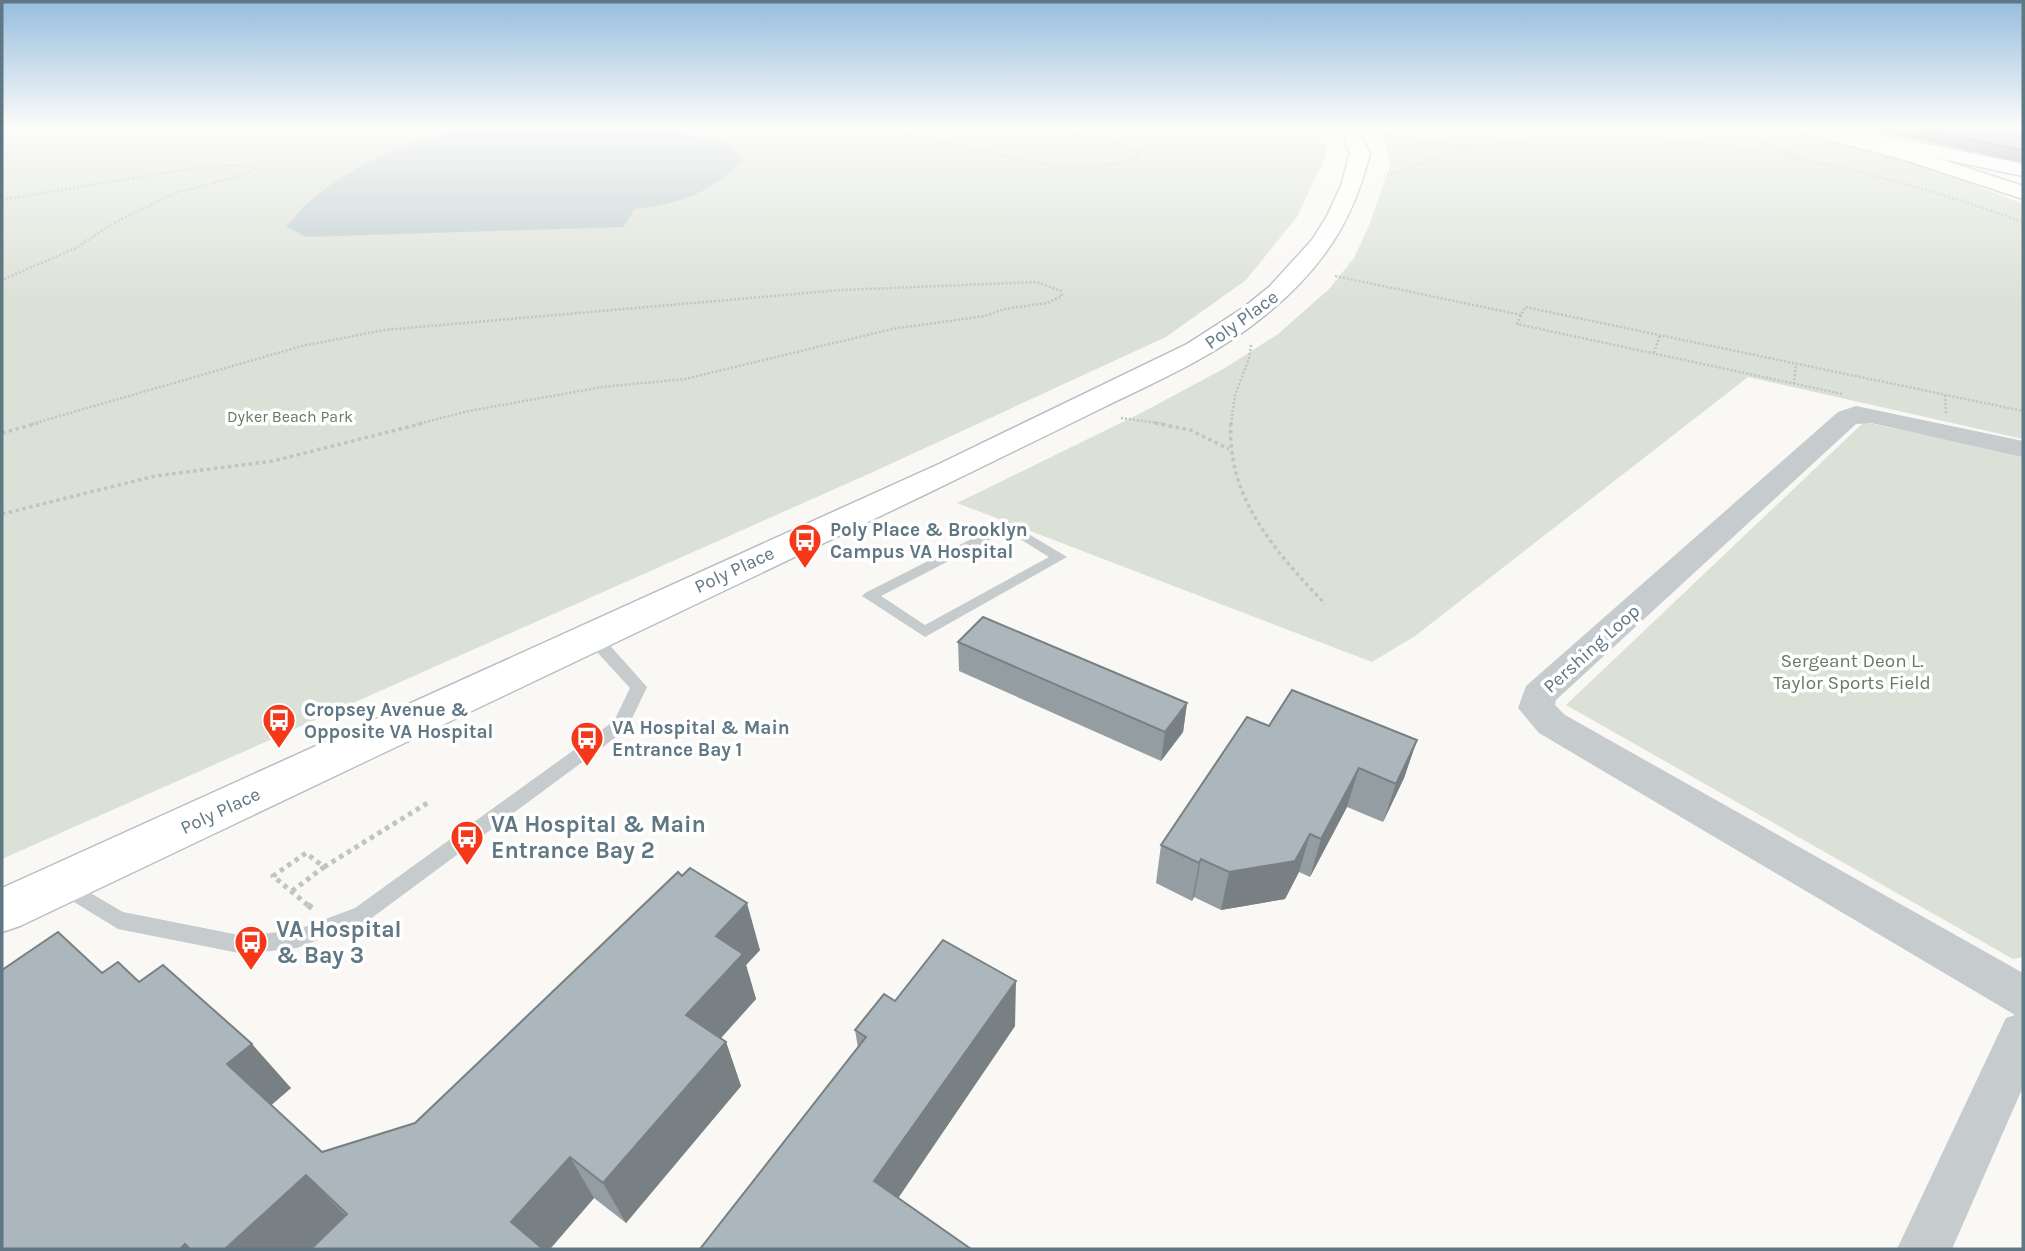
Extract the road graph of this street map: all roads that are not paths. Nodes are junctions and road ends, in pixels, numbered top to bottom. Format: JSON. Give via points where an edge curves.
{"nodes":[{"id":1,"x":1349,"y":186,"type":"edge"},
{"id":2,"x":2001,"y":186,"type":"edge"},
{"id":3,"x":2023,"y":194,"type":"edge"},
{"id":4,"x":2023,"y":449,"type":"edge"},
{"id":5,"x":925,"y":632,"type":"joint"},
{"id":6,"x":592,"y":636,"type":"junction"},
{"id":7,"x":61,"y":884,"type":"junction"},
{"id":8,"x":2,"y":911,"type":"edge"},
{"id":9,"x":2023,"y":997,"type":"edge"},
{"id":10,"x":2023,"y":1034,"type":"edge"},
{"id":11,"x":1924,"y":1249,"type":"edge"}],
"edges":[{"from":1,"to":6,"type":"main road","name":"Poly Place","via":[[1326,239],[1295,278],[1225,334],[962,465]]},
{"from":2,"to":3,"type":"main road"},
{"from":4,"to":9,"type":"street","name":"Pershing Loop","via":[[1871,415],[1847,418],[1539,695],[1536,708],[1552,724]]},
{"from":5,"to":5,"type":"lane","via":[[870,596],[1007,525],[1060,557]]},
{"from":6,"to":7,"type":"main road","name":"Poly Place"},
{"from":6,"to":7,"type":"lane","via":[[639,687],[621,724],[362,915],[297,939],[244,945],[118,920]]},
{"from":7,"to":8,"type":"main road","name":"Poly Place"},
{"from":10,"to":11,"type":"street"}]}
